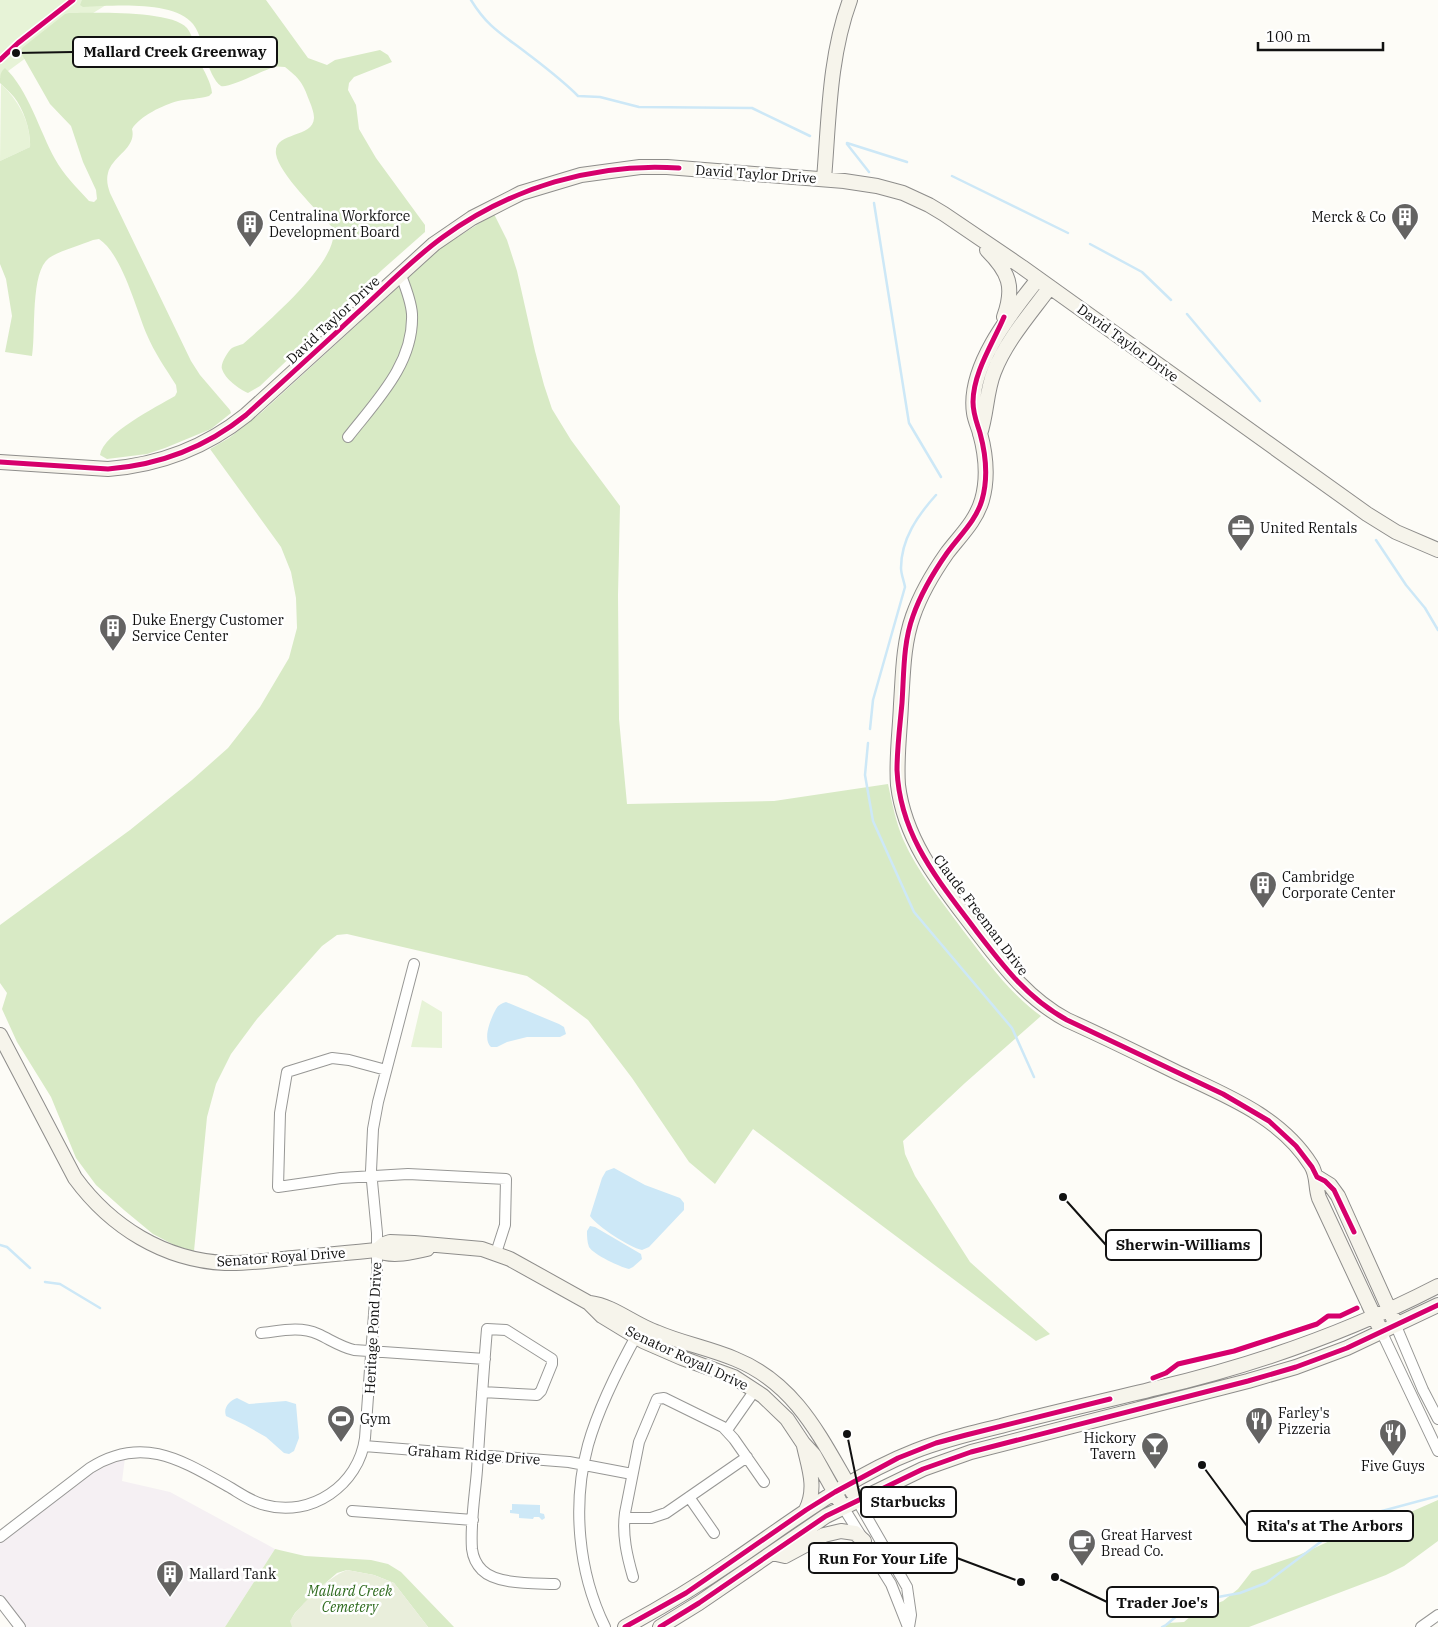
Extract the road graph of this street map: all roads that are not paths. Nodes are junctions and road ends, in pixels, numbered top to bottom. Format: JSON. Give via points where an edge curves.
{"nodes":[{"id":1,"x":850,"y":0,"type":"edge"},
{"id":2,"x":824,"y":179,"type":"junction"},
{"id":3,"x":968,"y":232,"type":"junction"},
{"id":4,"x":400,"y":273,"type":"junction"},
{"id":5,"x":1038,"y":278,"type":"junction"},
{"id":6,"x":1050,"y":287,"type":"junction"},
{"id":7,"x":992,"y":344,"type":"junction"},
{"id":8,"x":980,"y":434,"type":"junction"},
{"id":9,"x":348,"y":437,"type":"dead end"},
{"id":10,"x":0,"y":462,"type":"edge"},
{"id":11,"x":1438,"y":550,"type":"edge"},
{"id":12,"x":414,"y":964,"type":"dead end"},
{"id":13,"x":0,"y":1035,"type":"edge"},
{"id":14,"x":386,"y":1070,"type":"junction"},
{"id":15,"x":372,"y":1176,"type":"junction"},
{"id":16,"x":1317,"y":1177,"type":"junction"},
{"id":17,"x":377,"y":1250,"type":"junction"},
{"id":18,"x":496,"y":1253,"type":"junction"},
{"id":19,"x":1438,"y":1286,"type":"edge"},
{"id":20,"x":589,"y":1303,"type":"joint"},
{"id":21,"x":1438,"y":1305,"type":"edge"},
{"id":22,"x":1389,"y":1310,"type":"junction"},
{"id":23,"x":1375,"y":1316,"type":"junction"},
{"id":24,"x":1396,"y":1326,"type":"junction"},
{"id":25,"x":639,"y":1331,"type":"junction"},
{"id":26,"x":261,"y":1333,"type":"dead end"},
{"id":27,"x":1382,"y":1333,"type":"junction"},
{"id":28,"x":372,"y":1351,"type":"junction"},
{"id":29,"x":485,"y":1359,"type":"junction"},
{"id":30,"x":755,"y":1390,"type":"junction"},
{"id":31,"x":482,"y":1392,"type":"junction"},
{"id":32,"x":1437,"y":1414,"type":"edge"},
{"id":33,"x":726,"y":1430,"type":"junction"},
{"id":34,"x":803,"y":1443,"type":"junction"},
{"id":35,"x":364,"y":1446,"type":"junction"},
{"id":36,"x":1438,"y":1451,"type":"edge"},
{"id":37,"x":478,"y":1455,"type":"junction"},
{"id":38,"x":747,"y":1457,"type":"junction"},
{"id":39,"x":583,"y":1465,"type":"junction"},
{"id":40,"x":632,"y":1474,"type":"junction"},
{"id":41,"x":764,"y":1482,"type":"dead end"},
{"id":42,"x":848,"y":1485,"type":"junction"},
{"id":43,"x":835,"y":1492,"type":"junction"},
{"id":44,"x":689,"y":1498,"type":"junction"},
{"id":45,"x":857,"y":1500,"type":"junction"},
{"id":46,"x":843,"y":1507,"type":"junction"},
{"id":47,"x":806,"y":1510,"type":"junction"},
{"id":48,"x":352,"y":1511,"type":"dead end"},
{"id":49,"x":624,"y":1518,"type":"junction"},
{"id":50,"x":473,"y":1520,"type":"junction"},
{"id":51,"x":714,"y":1533,"type":"dead end"},
{"id":52,"x":0,"y":1537,"type":"edge"},
{"id":53,"x":864,"y":1541,"type":"junction"},
{"id":54,"x":772,"y":1553,"type":"junction"},
{"id":55,"x":633,"y":1577,"type":"dead end"},
{"id":56,"x":555,"y":1584,"type":"dead end"},
{"id":57,"x":0,"y":1601,"type":"edge"},
{"id":58,"x":1438,"y":1615,"type":"edge"},
{"id":59,"x":20,"y":1627,"type":"edge"},
{"id":60,"x":605,"y":1627,"type":"edge"},
{"id":61,"x":625,"y":1627,"type":"edge"},
{"id":62,"x":660,"y":1627,"type":"edge"},
{"id":63,"x":908,"y":1627,"type":"edge"},
{"id":64,"x":1423,"y":1627,"type":"edge"}],
"edges":[{"from":1,"to":2,"type":"street","via":[[835,57]]},
{"from":2,"to":3,"type":"street","name":"David Taylor Drive","via":[[903,193],[929,205]]},
{"from":2,"to":4,"type":"street","name":"David Taylor Drive","via":[[667,167],[622,168],[581,175],[522,193],[482,212],[444,236]]},
{"from":3,"to":5,"type":"street","name":"David Taylor Drive"},
{"from":3,"to":7,"type":"street","via":[[999,262],[1010,282],[1008,307]]},
{"from":4,"to":9,"type":"street","via":[[412,314],[402,364]]},
{"from":4,"to":10,"type":"street","name":"David Taylor Drive","via":[[246,416],[199,446],[156,462],[125,468]]},
{"from":5,"to":6,"type":"street","name":"David Taylor Drive"},
{"from":5,"to":7,"type":"street","name":"Claude Freeman Drive"},
{"from":6,"to":8,"type":"street","name":"Claude Freeman Drive","via":[[998,365],[990,384]]},
{"from":6,"to":11,"type":"street","name":"David Taylor Drive","via":[[1367,514],[1396,532]]},
{"from":7,"to":8,"type":"street","name":"Claude Freeman Drive","via":[[981,367],[974,394],[974,416]]},
{"from":8,"to":16,"type":"street","name":"Claude Freeman Drive","via":[[986,475],[980,506],[925,587],[906,643],[897,771],[900,798],[912,837],[948,893],[1008,972],[1031,995],[1068,1020],[1258,1114],[1296,1146]]},
{"from":12,"to":14,"type":"street","name":"Heritage Pond Drive"},
{"from":13,"to":17,"type":"street","name":"Senator Royal Drive","via":[[75,1178],[102,1210],[137,1237],[181,1256],[224,1263]]},
{"from":14,"to":15,"type":"street","name":"Heritage Pond Drive","via":[[373,1129]]},
{"from":14,"to":15,"type":"street","via":[[338,1058],[327,1059],[287,1072],[282,1096],[278,1187]]},
{"from":15,"to":17,"type":"street","name":"Heritage Pond Drive"},
{"from":15,"to":18,"type":"street","via":[[408,1174],[506,1179],[505,1225]]},
{"from":16,"to":22,"type":"street","name":"Claude Freeman Drive","via":[[1330,1185],[1338,1196]]},
{"from":16,"to":23,"type":"street","name":"Claude Freeman Drive","via":[[1319,1198]]},
{"from":17,"to":18,"type":"street","name":"Senator Royal Drive","via":[[391,1254],[441,1246]]},
{"from":17,"to":28,"type":"street","name":"Heritage Pond Drive"},
{"from":18,"to":20,"type":"street","name":"Senator Royal Drive","via":[[520,1262]]},
{"from":19,"to":22,"type":"street"},
{"from":20,"to":25,"type":"street","name":"Senator Royall Drive","via":[[607,1308]]},
{"from":21,"to":24,"type":"street"},
{"from":22,"to":23,"type":"street"},
{"from":22,"to":24,"type":"street","name":"Claude Freeman Drive"},
{"from":23,"to":27,"type":"street","name":"Claude Freeman Drive"},
{"from":23,"to":42,"type":"street","via":[[1315,1341],[1234,1368],[936,1443],[898,1458]]},
{"from":24,"to":27,"type":"street"},
{"from":24,"to":32,"type":"street","name":"Claude Freeman Drive","via":[[1423,1390]]},
{"from":25,"to":30,"type":"street","name":"Senator Royall Drive","via":[[673,1355],[734,1377]]},
{"from":25,"to":39,"type":"street","via":[[600,1411]]},
{"from":25,"to":42,"type":"street","name":"Senator Royall Drive","via":[[735,1359],[762,1374],[806,1415]]},
{"from":26,"to":28,"type":"street","via":[[305,1330],[346,1348]]},
{"from":27,"to":36,"type":"street","name":"Claude Freeman Drive"},
{"from":27,"to":45,"type":"street","via":[[1325,1357],[1248,1381],[971,1452],[923,1469]]},
{"from":28,"to":29,"type":"street"},
{"from":28,"to":35,"type":"street","name":"Heritage Pond Drive"},
{"from":29,"to":31,"type":"street"},
{"from":29,"to":31,"type":"street","via":[[487,1329],[497,1329],[518,1337],[549,1356],[553,1362],[537,1395]]},
{"from":30,"to":33,"type":"street"},
{"from":30,"to":34,"type":"street","name":"Senator Royall Drive","via":[[787,1419]]},
{"from":31,"to":37,"type":"street"},
{"from":33,"to":38,"type":"street"},
{"from":33,"to":40,"type":"street","via":[[659,1398],[638,1442]]},
{"from":34,"to":43,"type":"street","name":"Senator Royall Drive","via":[[814,1455]]},
{"from":34,"to":47,"type":"street","via":[[812,1485]]},
{"from":35,"to":37,"type":"street","name":"Graham Ridge Drive"},
{"from":35,"to":52,"type":"street","name":"Heritage Pond Drive","via":[[358,1464],[341,1486],[327,1497],[289,1507],[272,1507],[256,1502],[172,1457],[155,1453],[123,1454],[90,1468]]},
{"from":37,"to":39,"type":"street","name":"Graham Ridge Drive"},
{"from":37,"to":50,"type":"street"},
{"from":38,"to":41,"type":"street"},
{"from":38,"to":44,"type":"street"},
{"from":39,"to":40,"type":"street","name":"Graham Ridge Drive"},
{"from":39,"to":60,"type":"street","via":[[580,1506],[582,1548],[591,1590]]},
{"from":40,"to":49,"type":"street"},
{"from":42,"to":43,"type":"street"},
{"from":42,"to":45,"type":"street","name":"Senator Royall Drive"},
{"from":43,"to":46,"type":"street","name":"Senator Royall Drive"},
{"from":43,"to":47,"type":"street"},
{"from":44,"to":49,"type":"street","via":[[662,1515]]},
{"from":44,"to":51,"type":"street"},
{"from":45,"to":46,"type":"street"},
{"from":45,"to":63,"type":"street","name":"Senator Royall Drive","via":[[907,1587],[911,1616]]},
{"from":46,"to":53,"type":"street","name":"Senator Royall Drive"},
{"from":46,"to":54,"type":"street"},
{"from":47,"to":61,"type":"street","via":[[686,1593]]},
{"from":48,"to":50,"type":"street"},
{"from":49,"to":55,"type":"street","via":[[627,1558]]},
{"from":50,"to":56,"type":"street","via":[[473,1555],[486,1573],[503,1580]]},
{"from":53,"to":54,"type":"street","via":[[855,1533],[841,1531],[824,1535],[785,1556]]},
{"from":53,"to":63,"type":"street","name":"Senator Royall Drive","via":[[893,1588]]},
{"from":54,"to":62,"type":"street"},
{"from":57,"to":59,"type":"street"},
{"from":58,"to":64,"type":"street"}]}
